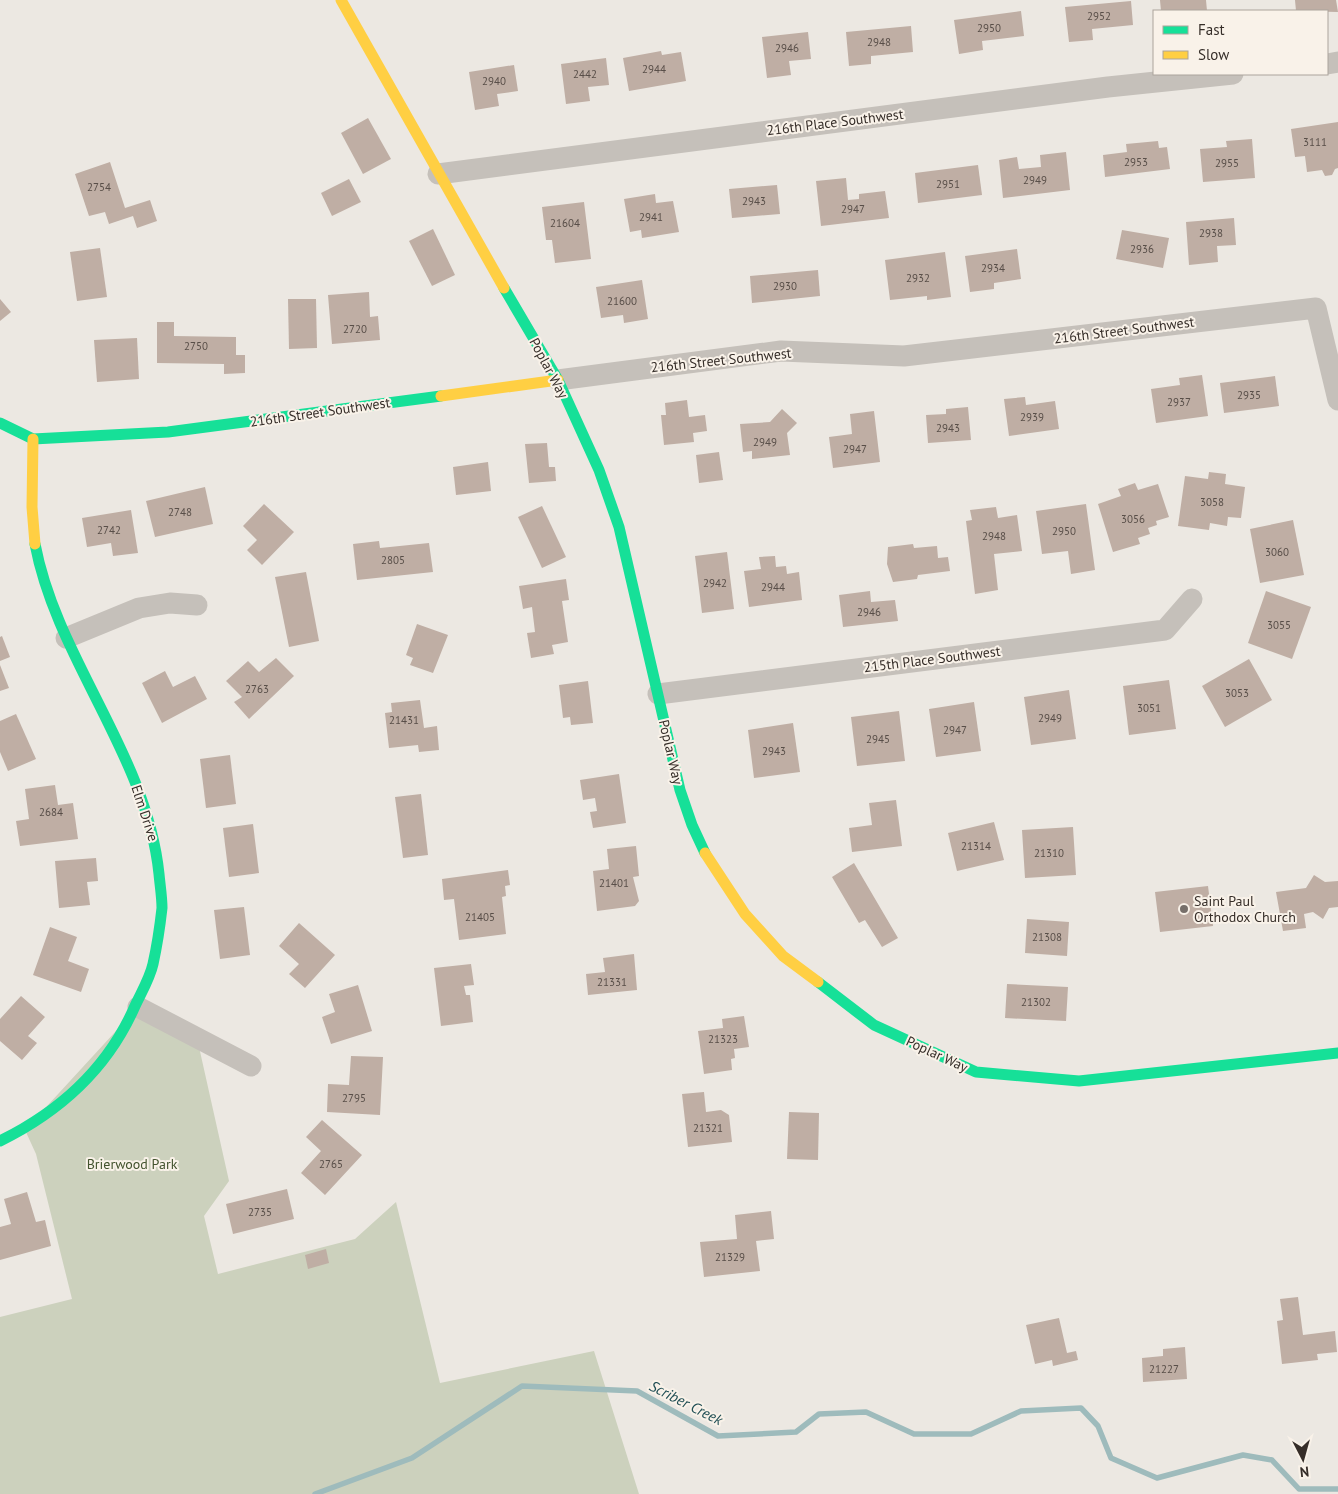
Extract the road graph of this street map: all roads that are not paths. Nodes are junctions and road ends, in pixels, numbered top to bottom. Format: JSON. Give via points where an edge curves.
{"nodes":[{"id":1,"x":341,"y":0,"type":"edge"},
{"id":2,"x":1223,"y":75,"type":"edge"},
{"id":3,"x":438,"y":174,"type":"junction"},
{"id":4,"x":558,"y":380,"type":"junction"},
{"id":5,"x":1338,"y":400,"type":"edge"},
{"id":6,"x":0,"y":423,"type":"edge"},
{"id":7,"x":33,"y":439,"type":"junction"},
{"id":8,"x":1192,"y":599,"type":"dead end"},
{"id":9,"x":197,"y":605,"type":"dead end"},
{"id":10,"x":66,"y":638,"type":"junction"},
{"id":11,"x":658,"y":694,"type":"junction"},
{"id":12,"x":138,"y":1007,"type":"junction"},
{"id":13,"x":1338,"y":1053,"type":"edge"},
{"id":14,"x":251,"y":1066,"type":"dead end"},
{"id":15,"x":0,"y":1141,"type":"edge"}],
"edges":[{"from":1,"to":3,"type":"main road","name":"Poplar Way"},
{"from":2,"to":3,"type":"street","name":"216th Place Southwest","via":[[1108,87]]},
{"from":3,"to":4,"type":"main road","name":"Poplar Way"},
{"from":4,"to":5,"type":"street","name":"216th Street Southwest","via":[[781,351],[904,356],[1316,308]]},
{"from":4,"to":7,"type":"main road","name":"216th Street Southwest","via":[[168,432]]},
{"from":4,"to":11,"type":"main road","name":"Poplar Way","via":[[600,470],[619,527]]},
{"from":6,"to":7,"type":"main road"},
{"from":7,"to":10,"type":"main road","name":"Elm Drive","via":[[30,510],[34,541],[42,574]]},
{"from":8,"to":11,"type":"street","name":"215th Place Southwest","via":[[1166,630]]},
{"from":9,"to":10,"type":"street","via":[[170,603],[139,608]]},
{"from":10,"to":12,"type":"main road","name":"Elm Drive","via":[[138,788],[151,823],[160,867],[159,938]]},
{"from":11,"to":13,"type":"main road","name":"Poplar Way","via":[[680,790],[708,859],[745,914],[784,956],[874,1024],[976,1072],[1079,1081]]},
{"from":12,"to":14,"type":"street"},
{"from":12,"to":15,"type":"main road","name":"Elm Drive","via":[[118,1042],[70,1098],[39,1122]]}]}
